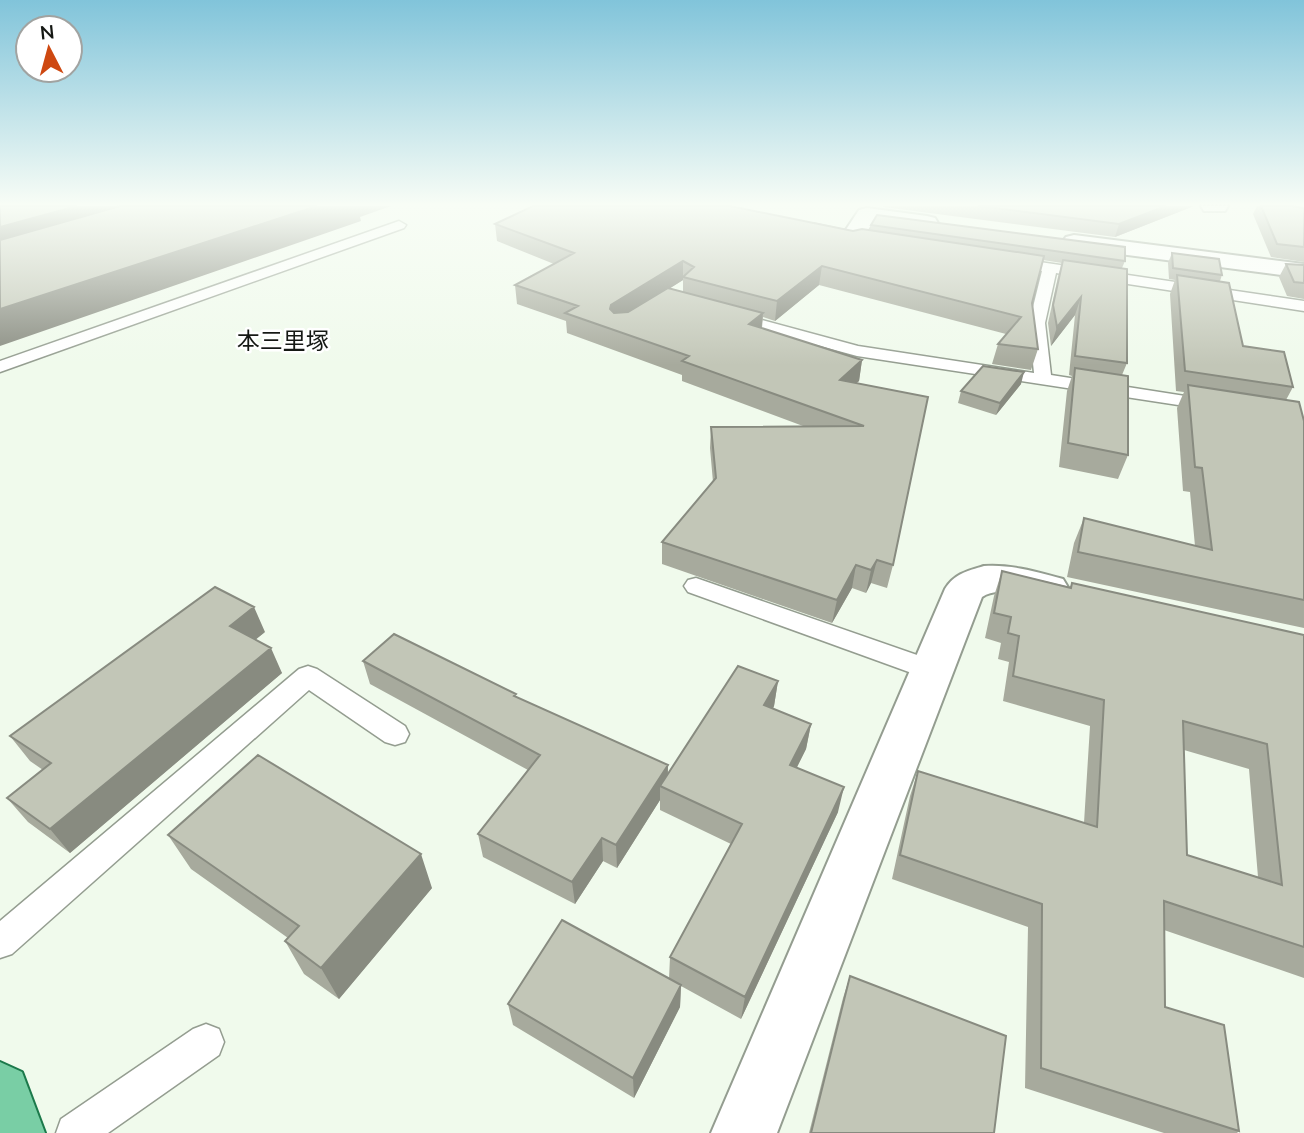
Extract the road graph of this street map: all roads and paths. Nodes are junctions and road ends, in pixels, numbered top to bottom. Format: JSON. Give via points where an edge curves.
{"nodes":[{"id":1,"x":304,"y":259,"type":"edge"},
{"id":2,"x":1208,"y":259,"type":"edge"},
{"id":3,"x":997,"y":260,"type":"edge"},
{"id":4,"x":1050,"y":267,"type":"junction"},
{"id":5,"x":1304,"y":271,"type":"edge"},
{"id":6,"x":1304,"y":306,"type":"edge"},
{"id":7,"x":716,"y":313,"type":"edge"},
{"id":8,"x":0,"y":367,"type":"edge"},
{"id":9,"x":1043,"y":380,"type":"junction"},
{"id":10,"x":1235,"y":409,"type":"edge"},
{"id":11,"x":696,"y":586,"type":"dead end"},
{"id":12,"x":1091,"y":599,"type":"edge"},
{"id":13,"x":932,"y":670,"type":"junction"},
{"id":14,"x":394,"y":734,"type":"dead end"},
{"id":15,"x":0,"y":942,"type":"edge"},
{"id":16,"x":206,"y":1042,"type":"dead end"},
{"id":17,"x":0,"y":1094,"type":"edge"},
{"id":18,"x":12,"y":1133,"type":"edge"},
{"id":19,"x":75,"y":1133,"type":"edge"},
{"id":20,"x":744,"y":1133,"type":"edge"}],
"edges":[{"from":1,"to":8,"type":"lane"},
{"from":2,"to":5,"type":"street"},
{"from":3,"to":4,"type":"lane"},
{"from":4,"to":6,"type":"lane"},
{"from":4,"to":9,"type":"lane","via":[[1037,323]]},
{"from":7,"to":9,"type":"lane","via":[[857,351]]},
{"from":9,"to":10,"type":"lane"},
{"from":11,"to":13,"type":"lane"},
{"from":12,"to":13,"type":"street","via":[[998,578],[976,579],[965,589]]},
{"from":13,"to":20,"type":"street"},
{"from":14,"to":15,"type":"lane","via":[[308,676]]},
{"from":16,"to":19,"type":"lane"},
{"from":17,"to":18,"type":"main road"}]}
